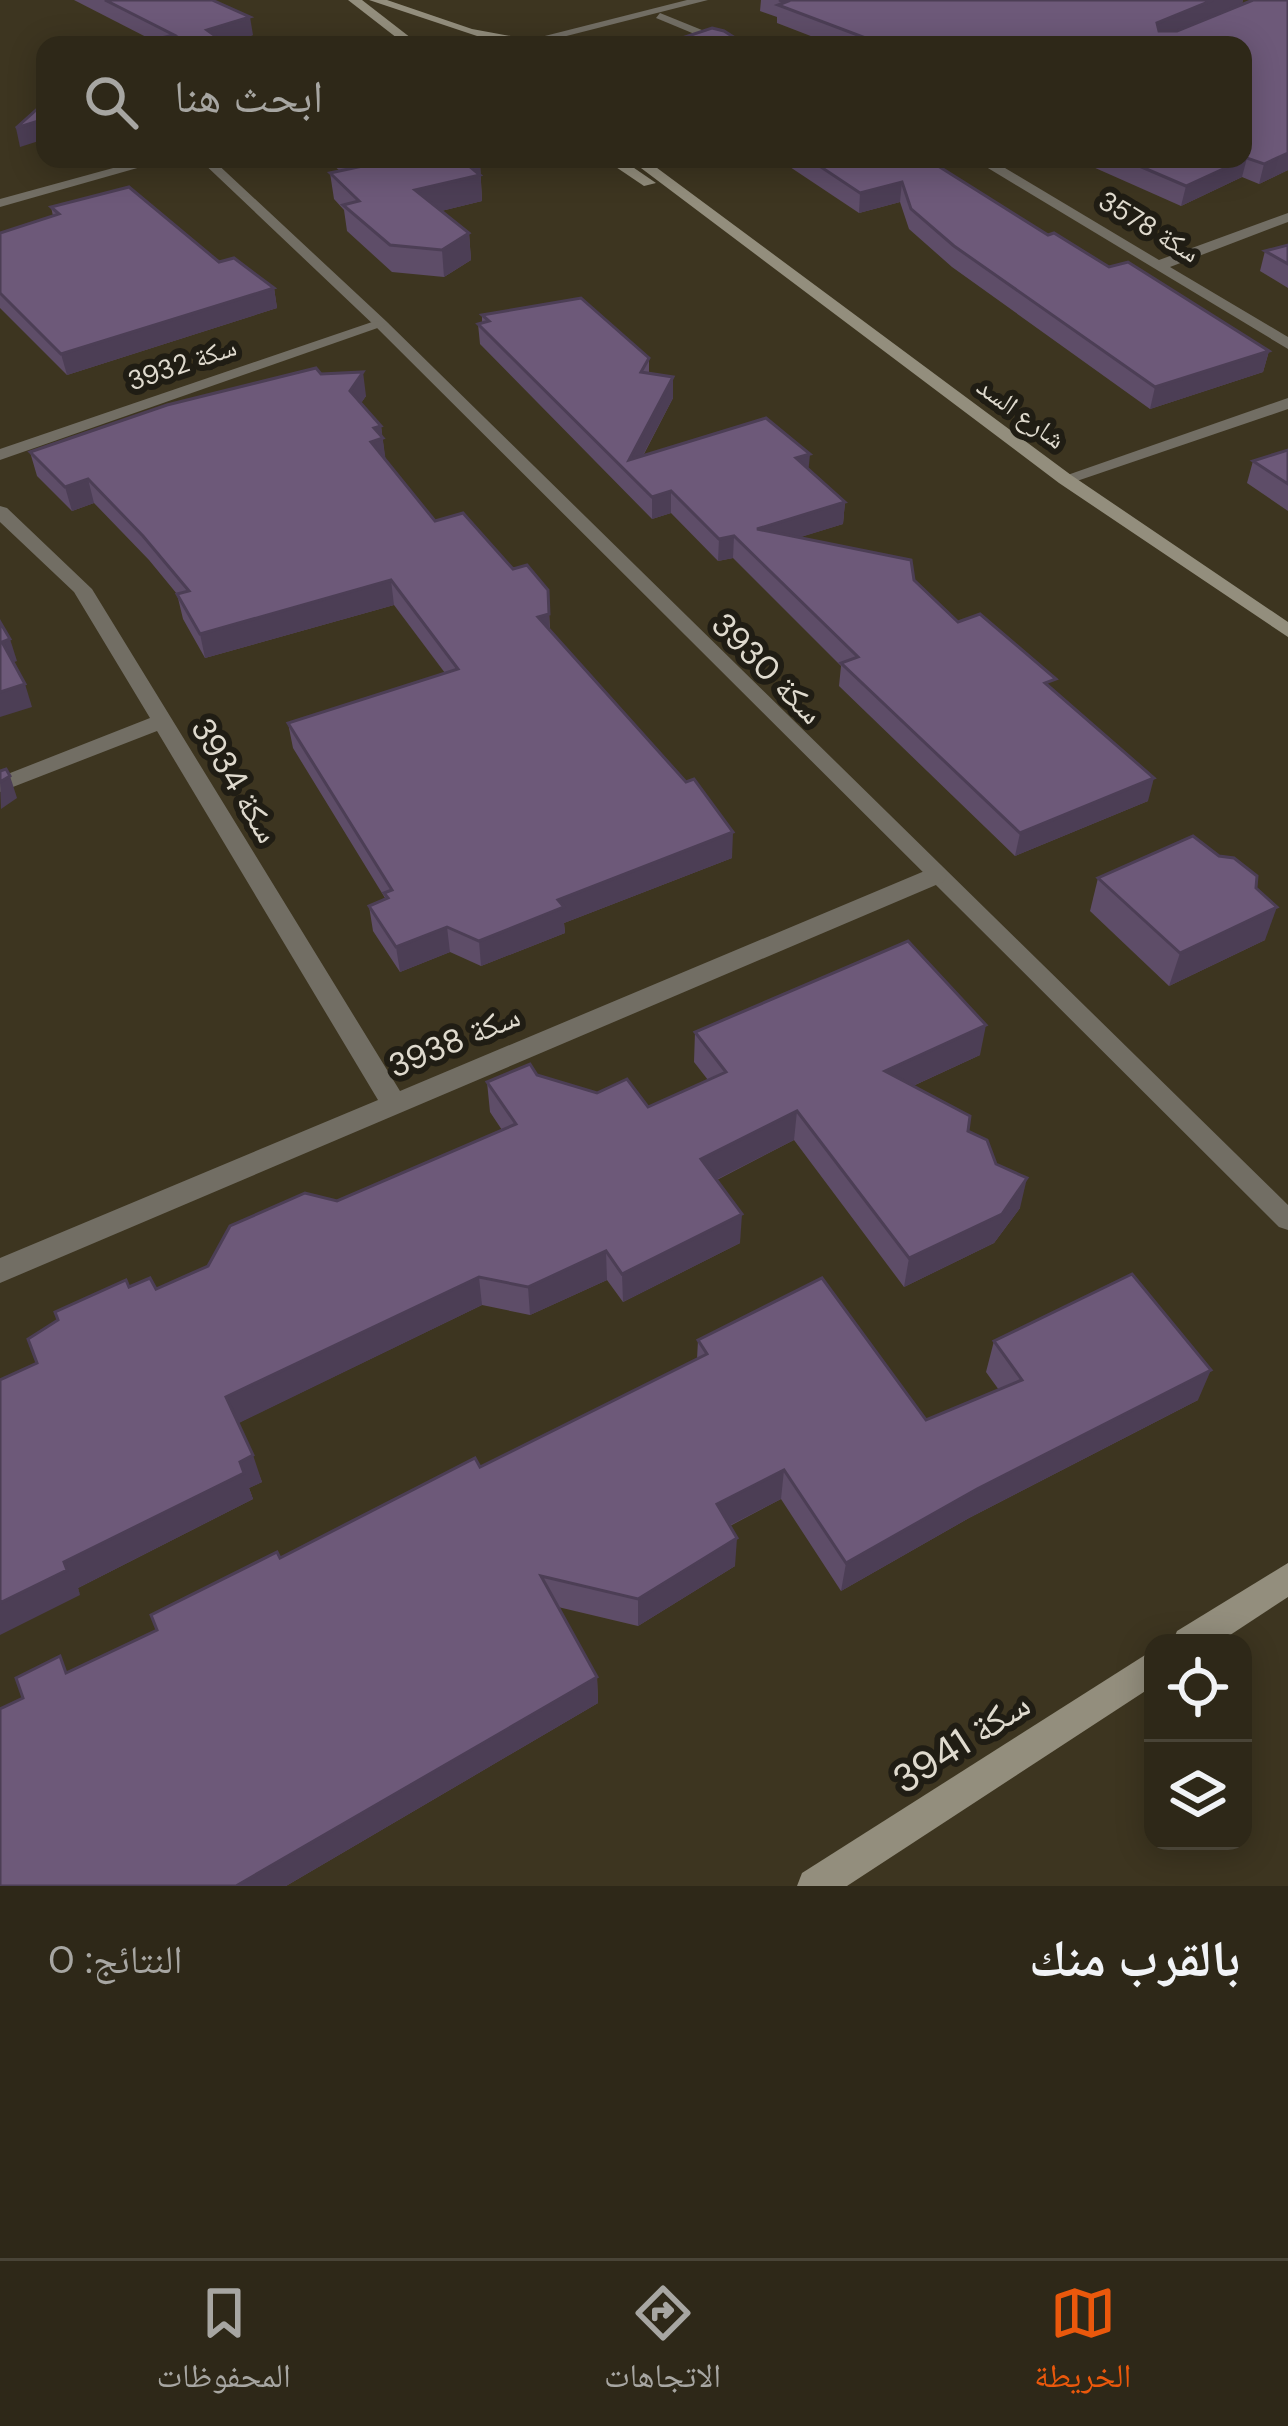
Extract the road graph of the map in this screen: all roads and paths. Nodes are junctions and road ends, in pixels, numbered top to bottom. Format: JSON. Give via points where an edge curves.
{"nodes":[{"id":1,"x":354,"y":0,"type":"edge"},
{"id":2,"x":375,"y":0,"type":"edge"},
{"id":3,"x":697,"y":2,"type":"edge"},
{"id":4,"x":660,"y":16,"type":"junction"},
{"id":5,"x":402,"y":36,"type":"edge"},
{"id":6,"x":499,"y":36,"type":"edge"},
{"id":7,"x":552,"y":36,"type":"edge"},
{"id":8,"x":617,"y":36,"type":"edge"},
{"id":9,"x":708,"y":36,"type":"edge"},
{"id":10,"x":129,"y":168,"type":"edge"},
{"id":11,"x":216,"y":168,"type":"edge"},
{"id":12,"x":625,"y":168,"type":"edge"},
{"id":13,"x":648,"y":168,"type":"edge"},
{"id":14,"x":995,"y":168,"type":"edge"},
{"id":15,"x":0,"y":202,"type":"edge"},
{"id":16,"x":1288,"y":217,"type":"edge"},
{"id":17,"x":728,"y":232,"type":"junction"},
{"id":18,"x":1161,"y":265,"type":"junction"},
{"id":19,"x":381,"y":324,"type":"junction"},
{"id":20,"x":1288,"y":344,"type":"edge"},
{"id":21,"x":1288,"y":404,"type":"edge"},
{"id":22,"x":0,"y":455,"type":"edge"},
{"id":23,"x":1065,"y":479,"type":"junction"},
{"id":24,"x":0,"y":512,"type":"edge"},
{"id":25,"x":1288,"y":632,"type":"edge"},
{"id":26,"x":162,"y":721,"type":"junction"},
{"id":27,"x":0,"y":785,"type":"edge"},
{"id":28,"x":935,"y":876,"type":"junction"},
{"id":29,"x":392,"y":1101,"type":"junction"},
{"id":30,"x":1288,"y":1220,"type":"edge"},
{"id":31,"x":0,"y":1271,"type":"edge"},
{"id":32,"x":1288,"y":1579,"type":"edge"},
{"id":33,"x":1203,"y":1634,"type":"edge"},
{"id":34,"x":1144,"y":1672,"type":"edge"},
{"id":35,"x":815,"y":1886,"type":"edge"}],
"edges":[{"from":1,"to":5,"type":"street"},
{"from":2,"to":6,"type":"street"},
{"from":3,"to":4,"type":"street"},
{"from":3,"to":7,"type":"street"},
{"from":4,"to":8,"type":"street"},
{"from":4,"to":9,"type":"lane"},
{"from":10,"to":15,"type":"street"},
{"from":11,"to":19,"type":"lane","name":"سكة 3930"},
{"from":12,"to":17,"type":"street","name":"شارع السد"},
{"from":13,"to":17,"type":"street","name":"شارع السد"},
{"from":14,"to":18,"type":"street","name":"سكة 3578"},
{"from":16,"to":18,"type":"street"},
{"from":17,"to":23,"type":"street","name":"شارع السد"},
{"from":18,"to":20,"type":"street","name":"سكة 3578"},
{"from":19,"to":22,"type":"street","name":"سكة 3932"},
{"from":19,"to":28,"type":"lane","name":"سكة 3930"},
{"from":21,"to":23,"type":"street"},
{"from":23,"to":25,"type":"street","name":"شارع السد"},
{"from":24,"to":26,"type":"street","name":"سكة 3934","via":[[82,589]]},
{"from":26,"to":27,"type":"street"},
{"from":26,"to":29,"type":"street","name":"سكة 3934"},
{"from":28,"to":29,"type":"street","name":"سكة 3938"},
{"from":28,"to":30,"type":"lane","name":"سكة 3930"},
{"from":29,"to":31,"type":"street","name":"سكة 3938"},
{"from":32,"to":33,"type":"street"},
{"from":34,"to":35,"type":"street","name":"سكة 3941"}]}
